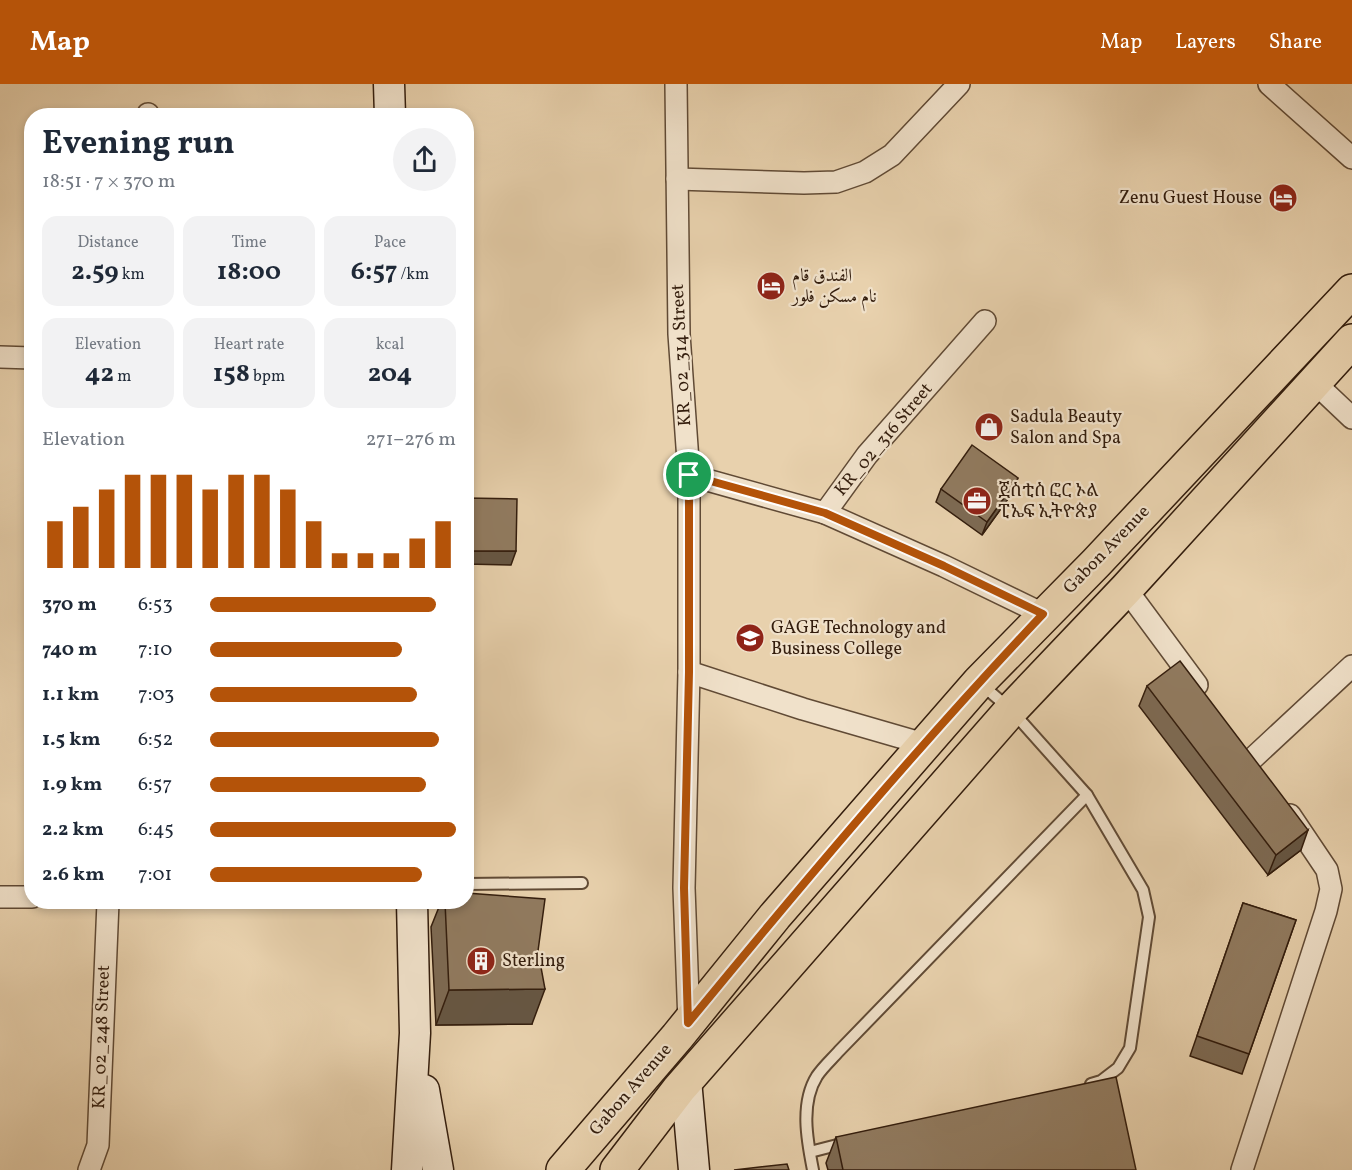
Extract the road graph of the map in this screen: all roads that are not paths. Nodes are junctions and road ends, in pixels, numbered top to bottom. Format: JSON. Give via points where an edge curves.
{"nodes":[{"id":1,"x":389,"y":84,"type":"edge"},
{"id":2,"x":959,"y":84,"type":"edge"},
{"id":3,"x":1269,"y":84,"type":"edge"},
{"id":4,"x":677,"y":85,"type":"edge"},
{"id":5,"x":390,"y":108,"type":"edge"},
{"id":6,"x":1352,"y":158,"type":"edge"},
{"id":7,"x":677,"y":179,"type":"junction"},
{"id":8,"x":1352,"y":291,"type":"edge"},
{"id":9,"x":985,"y":321,"type":"dead end"},
{"id":10,"x":1352,"y":341,"type":"edge"},
{"id":11,"x":0,"y":357,"type":"edge"},
{"id":12,"x":24,"y":358,"type":"edge"},
{"id":13,"x":1314,"y":382,"type":"junction"},
{"id":14,"x":1352,"y":418,"type":"edge"},
{"id":15,"x":689,"y":475,"type":"junction"},
{"id":16,"x":825,"y":513,"type":"junction"},
{"id":17,"x":1126,"y":589,"type":"junction"},
{"id":18,"x":1043,"y":614,"type":"junction"},
{"id":19,"x":1352,"y":666,"type":"edge"},
{"id":20,"x":689,"y":672,"type":"junction"},
{"id":21,"x":979,"y":682,"type":"junction"},
{"id":22,"x":1211,"y":705,"type":"edge"},
{"id":23,"x":1011,"y":710,"type":"junction"},
{"id":24,"x":1239,"y":741,"type":"edge"},
{"id":25,"x":924,"y":744,"type":"junction"},
{"id":26,"x":1252,"y":759,"type":"junction"},
{"id":27,"x":1264,"y":778,"type":"edge"},
{"id":28,"x":1087,"y":795,"type":"junction"},
{"id":29,"x":1277,"y":796,"type":"edge"},
{"id":30,"x":474,"y":884,"type":"edge"},
{"id":31,"x":582,"y":884,"type":"dead end"},
{"id":32,"x":0,"y":897,"type":"edge"},
{"id":33,"x":24,"y":897,"type":"edge"},
{"id":34,"x":108,"y":909,"type":"edge"},
{"id":35,"x":414,"y":909,"type":"edge"},
{"id":36,"x":688,"y":1023,"type":"junction"},
{"id":37,"x":415,"y":1034,"type":"junction"},
{"id":38,"x":686,"y":1080,"type":"junction"},
{"id":39,"x":1077,"y":1087,"type":"edge"},
{"id":40,"x":856,"y":1140,"type":"edge"},
{"id":41,"x":810,"y":1152,"type":"junction"},
{"id":42,"x":89,"y":1170,"type":"edge"},
{"id":43,"x":407,"y":1170,"type":"edge"},
{"id":44,"x":438,"y":1170,"type":"edge"},
{"id":45,"x":563,"y":1170,"type":"edge"},
{"id":46,"x":617,"y":1170,"type":"edge"},
{"id":47,"x":694,"y":1170,"type":"edge"},
{"id":48,"x":813,"y":1170,"type":"edge"},
{"id":49,"x":1242,"y":1170,"type":"edge"}],
"edges":[{"from":1,"to":5,"type":"street"},
{"from":2,"to":7,"type":"street","via":[[892,155],[865,172],[836,182]]},
{"from":3,"to":6,"type":"street"},
{"from":4,"to":7,"type":"street","name":"KR_02_314 Street"},
{"from":7,"to":15,"type":"street","name":"KR_02_314 Street","via":[[680,334]]},
{"from":8,"to":18,"type":"main road","name":"Gabon Avenue","via":[[1096,563]]},
{"from":9,"to":16,"type":"street","name":"KR_02_316 Street","via":[[867,455]]},
{"from":10,"to":13,"type":"main road","name":"Gabon Avenue"},
{"from":11,"to":12,"type":"street"},
{"from":13,"to":14,"type":"street"},
{"from":13,"to":17,"type":"main road","name":"Gabon Avenue"},
{"from":15,"to":16,"type":"street"},
{"from":15,"to":20,"type":"street","name":"KR_02_314 Street"},
{"from":16,"to":18,"type":"street","name":"KR_02_316 Street"},
{"from":17,"to":22,"type":"street"},
{"from":17,"to":23,"type":"main road","name":"Gabon Avenue"},
{"from":18,"to":21,"type":"main road","name":"Gabon Avenue"},
{"from":19,"to":26,"type":"street"},
{"from":20,"to":25,"type":"street"},
{"from":20,"to":36,"type":"street","name":"KR_02_314 Street","via":[[684,888]]},
{"from":21,"to":23,"type":"lane"},
{"from":21,"to":25,"type":"main road","name":"Gabon Avenue"},
{"from":23,"to":28,"type":"lane"},
{"from":23,"to":38,"type":"main road","name":"Gabon Avenue"},
{"from":24,"to":26,"type":"street"},
{"from":25,"to":36,"type":"main road","name":"Gabon Avenue"},
{"from":26,"to":27,"type":"street"},
{"from":28,"to":39,"type":"lane","via":[[1143,890],[1149,917],[1130,1048],[1118,1068],[1101,1081]]},
{"from":28,"to":41,"type":"lane","via":[[817,1077],[806,1102]]},
{"from":29,"to":49,"type":"street","via":[[1327,870],[1331,889]]},
{"from":30,"to":31,"type":"lane"},
{"from":32,"to":33,"type":"street"},
{"from":34,"to":42,"type":"street","name":"KR_02_248 Street","via":[[98,1145]]},
{"from":35,"to":37,"type":"street"},
{"from":36,"to":45,"type":"main road","name":"Gabon Avenue"},
{"from":37,"to":43,"type":"street"},
{"from":37,"to":44,"type":"street"},
{"from":38,"to":46,"type":"main road","name":"Gabon Avenue"},
{"from":38,"to":47,"type":"street"},
{"from":40,"to":41,"type":"lane"},
{"from":41,"to":48,"type":"lane"}]}
